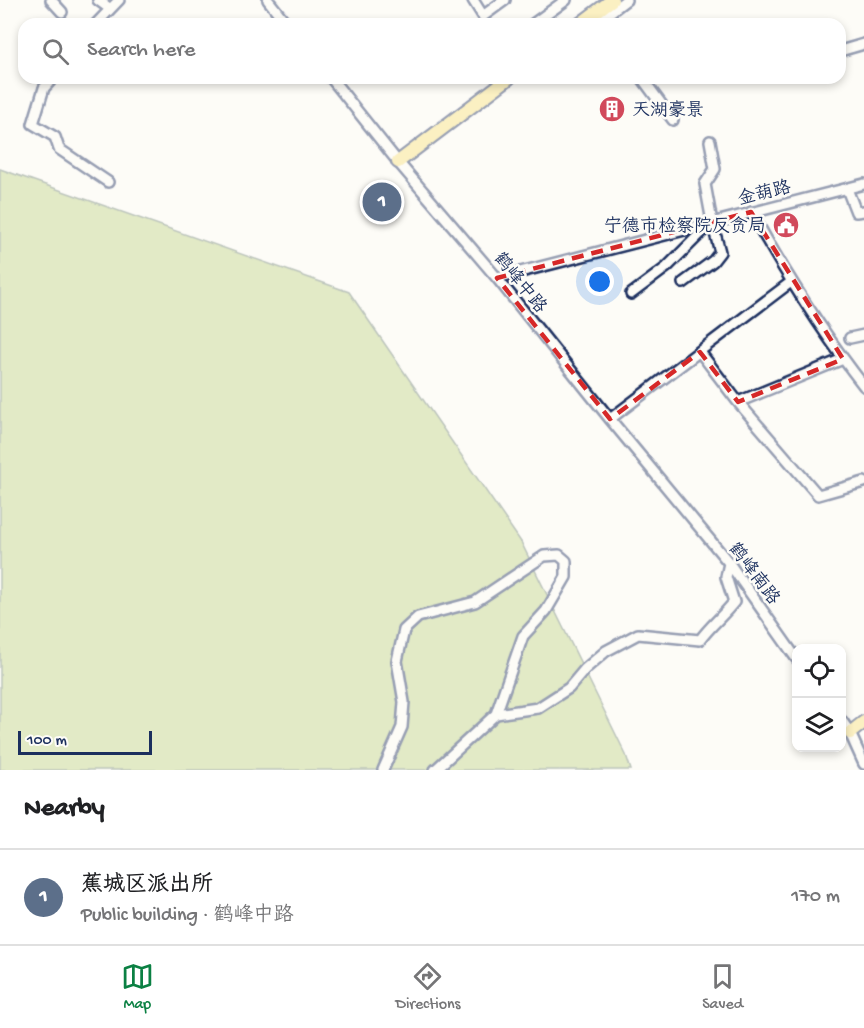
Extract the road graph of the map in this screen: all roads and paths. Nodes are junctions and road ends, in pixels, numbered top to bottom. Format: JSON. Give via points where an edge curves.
{"nodes":[{"id":1,"x":51,"y":0,"type":"edge"},
{"id":2,"x":98,"y":0,"type":"edge"},
{"id":3,"x":119,"y":0,"type":"edge"},
{"id":4,"x":268,"y":0,"type":"edge"},
{"id":5,"x":473,"y":0,"type":"edge"},
{"id":6,"x":505,"y":0,"type":"edge"},
{"id":7,"x":566,"y":0,"type":"edge"},
{"id":8,"x":612,"y":0,"type":"edge"},
{"id":9,"x":626,"y":0,"type":"edge"},
{"id":10,"x":109,"y":8,"type":"junction"},
{"id":11,"x":62,"y":12,"type":"dead end"},
{"id":12,"x":101,"y":18,"type":"edge"},
{"id":13,"x":282,"y":18,"type":"edge"},
{"id":14,"x":541,"y":18,"type":"edge"},
{"id":15,"x":588,"y":18,"type":"edge"},
{"id":16,"x":603,"y":18,"type":"edge"},
{"id":17,"x":864,"y":44,"type":"edge"},
{"id":18,"x":846,"y":49,"type":"edge"},
{"id":19,"x":48,"y":84,"type":"edge"},
{"id":20,"x":335,"y":84,"type":"edge"},
{"id":21,"x":501,"y":84,"type":"edge"},
{"id":22,"x":646,"y":84,"type":"edge"},
{"id":23,"x":673,"y":120,"type":"dead end"},
{"id":24,"x":710,"y":141,"type":"dead end"},
{"id":25,"x":398,"y":162,"type":"junction"},
{"id":26,"x":108,"y":182,"type":"dead end"},
{"id":27,"x":864,"y":184,"type":"edge"},
{"id":28,"x":847,"y":189,"type":"junction"},
{"id":29,"x":864,"y":211,"type":"edge"},
{"id":30,"x":751,"y":212,"type":"junction"},
{"id":31,"x":712,"y":222,"type":"junction"},
{"id":32,"x":497,"y":278,"type":"junction"},
{"id":33,"x":791,"y":282,"type":"junction"},
{"id":34,"x":683,"y":283,"type":"dead end"},
{"id":35,"x":631,"y":294,"type":"dead end"},
{"id":36,"x":864,"y":335,"type":"edge"},
{"id":37,"x":850,"y":338,"type":"dead end"},
{"id":38,"x":700,"y":352,"type":"junction"},
{"id":39,"x":843,"y":359,"type":"junction"},
{"id":40,"x":864,"y":386,"type":"edge"},
{"id":41,"x":738,"y":402,"type":"junction"},
{"id":42,"x":610,"y":419,"type":"junction"},
{"id":43,"x":864,"y":482,"type":"edge"},
{"id":44,"x":684,"y":510,"type":"joint"},
{"id":45,"x":729,"y":563,"type":"junction"},
{"id":46,"x":792,"y":652,"type":"edge"},
{"id":47,"x":496,"y":714,"type":"junction"},
{"id":48,"x":864,"y":722,"type":"edge"},
{"id":49,"x":846,"y":727,"type":"edge"},
{"id":50,"x":850,"y":733,"type":"junction"},
{"id":51,"x":864,"y":764,"type":"edge"},
{"id":52,"x":383,"y":770,"type":"edge"},
{"id":53,"x":435,"y":770,"type":"edge"}],
"edges":[{"from":1,"to":11,"type":"street"},
{"from":2,"to":10,"type":"street"},
{"from":3,"to":10,"type":"street"},
{"from":4,"to":13,"type":"street"},
{"from":5,"to":6,"type":"street","via":[[483,16]]},
{"from":7,"to":14,"type":"street"},
{"from":8,"to":15,"type":"main road"},
{"from":9,"to":16,"type":"street"},
{"from":10,"to":12,"type":"street"},
{"from":17,"to":18,"type":"street"},
{"from":19,"to":26,"type":"street","via":[[33,124],[55,137],[59,149]]},
{"from":20,"to":25,"type":"street","name":"鹤峰中路"},
{"from":21,"to":25,"type":"main road"},
{"from":22,"to":23,"type":"street"},
{"from":24,"to":31,"type":"street","via":[[716,169],[705,184]]},
{"from":25,"to":32,"type":"street","name":"鹤峰中路"},
{"from":27,"to":28,"type":"street","name":"金葫路"},
{"from":28,"to":29,"type":"street","via":[[856,212]]},
{"from":28,"to":30,"type":"street","name":"金葫路"},
{"from":30,"to":31,"type":"street","name":"金葫路"},
{"from":30,"to":33,"type":"street"},
{"from":31,"to":32,"type":"street","name":"金葫路"},
{"from":31,"to":34,"type":"street","via":[[720,252]]},
{"from":31,"to":35,"type":"street","via":[[667,267]]},
{"from":32,"to":42,"type":"street","name":"鹤峰中路"},
{"from":33,"to":38,"type":"street"},
{"from":33,"to":39,"type":"street"},
{"from":36,"to":37,"type":"street"},
{"from":38,"to":41,"type":"street"},
{"from":38,"to":42,"type":"street"},
{"from":39,"to":40,"type":"street"},
{"from":39,"to":41,"type":"street"},
{"from":41,"to":43,"type":"street","via":[[818,495]]},
{"from":42,"to":44,"type":"street","name":"鹤峰中路"},
{"from":44,"to":45,"type":"street","name":"鹤峰南路"},
{"from":45,"to":46,"type":"street","name":"鹤峰南路"},
{"from":45,"to":47,"type":"street","via":[[726,577],[734,602],[700,640],[638,633],[606,651],[569,688],[538,708]]},
{"from":47,"to":52,"type":"street","via":[[523,636],[546,611],[566,577],[566,561],[559,555],[544,556],[475,602],[418,617],[404,630],[397,661],[404,702],[402,727]]},
{"from":47,"to":53,"type":"street"},
{"from":48,"to":50,"type":"main road"},
{"from":49,"to":50,"type":"street"},
{"from":50,"to":51,"type":"street"}]}
